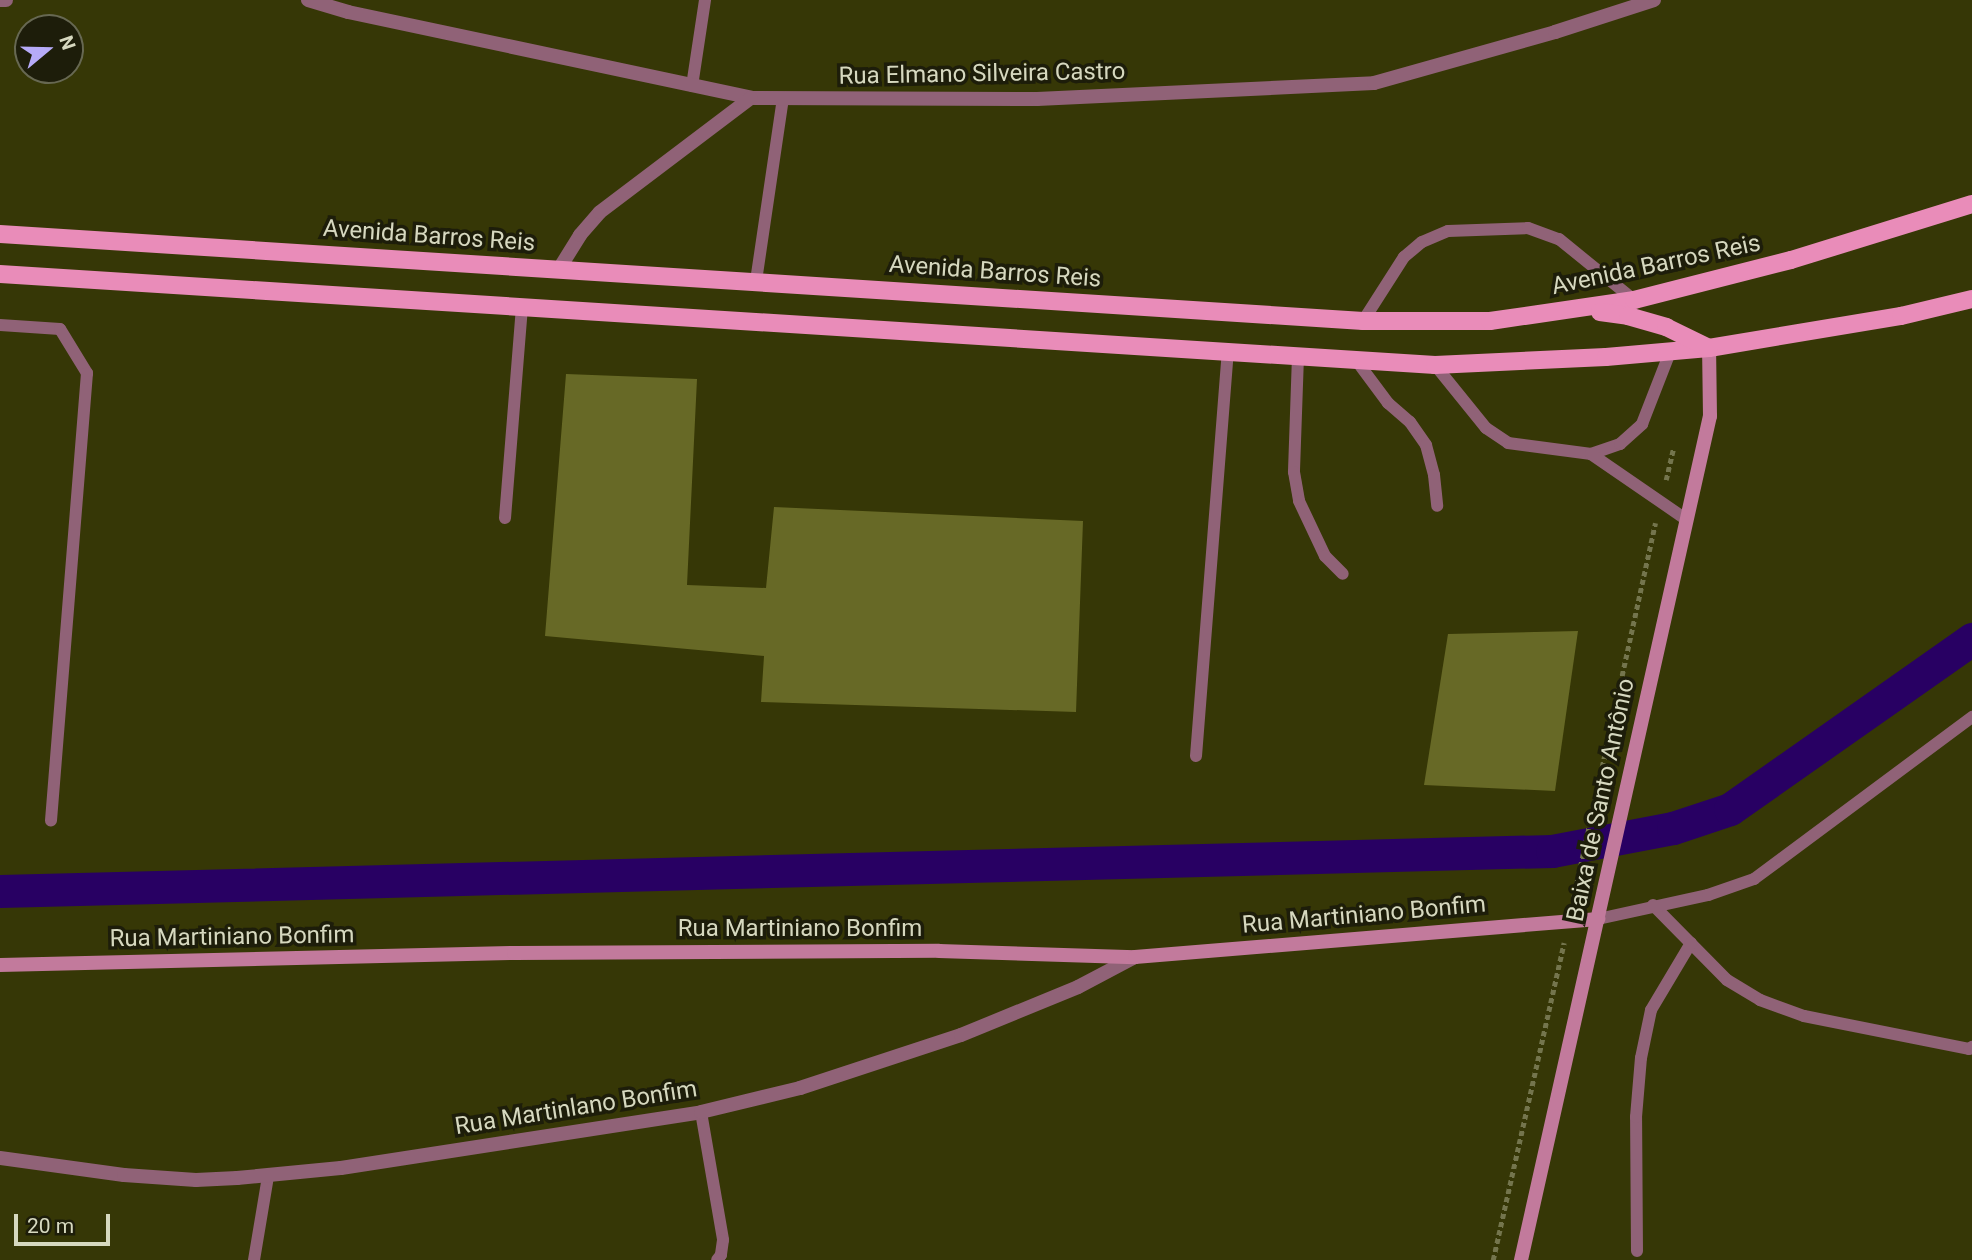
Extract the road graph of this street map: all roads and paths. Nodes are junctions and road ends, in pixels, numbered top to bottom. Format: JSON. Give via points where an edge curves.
{"nodes":[{"id":1,"x":0,"y":0,"type":"edge"},
{"id":2,"x":6,"y":0,"type":"edge"},
{"id":3,"x":308,"y":0,"type":"edge"},
{"id":4,"x":705,"y":0,"type":"edge"},
{"id":5,"x":1654,"y":0,"type":"edge"},
{"id":6,"x":692,"y":86,"type":"junction"},
{"id":7,"x":751,"y":98,"type":"junction"},
{"id":8,"x":783,"y":99,"type":"junction"},
{"id":9,"x":1972,"y":204,"type":"edge"},
{"id":10,"x":0,"y":234,"type":"edge"},
{"id":11,"x":559,"y":269,"type":"junction"},
{"id":12,"x":0,"y":274,"type":"edge"},
{"id":13,"x":756,"y":281,"type":"junction"},
{"id":14,"x":1972,"y":299,"type":"edge"},
{"id":15,"x":1634,"y":300,"type":"junction"},
{"id":16,"x":522,"y":307,"type":"junction"},
{"id":17,"x":1584,"y":309,"type":"junction"},
{"id":18,"x":1363,"y":321,"type":"junction"},
{"id":19,"x":0,"y":325,"type":"edge"},
{"id":20,"x":1709,"y":348,"type":"junction"},
{"id":21,"x":1228,"y":352,"type":"junction"},
{"id":22,"x":1670,"y":352,"type":"junction"},
{"id":23,"x":1298,"y":356,"type":"junction"},
{"id":24,"x":1356,"y":360,"type":"junction"},
{"id":25,"x":1434,"y":365,"type":"junction"},
{"id":26,"x":1674,"y":450,"type":"dead end"},
{"id":27,"x":1591,"y":454,"type":"junction"},
{"id":28,"x":1660,"y":504,"type":"junction"},
{"id":29,"x":1437,"y":506,"type":"dead end"},
{"id":30,"x":505,"y":518,"type":"dead end"},
{"id":31,"x":1687,"y":520,"type":"junction"},
{"id":32,"x":1343,"y":574,"type":"dead end"},
{"id":33,"x":1972,"y":717,"type":"edge"},
{"id":34,"x":1196,"y":756,"type":"dead end"},
{"id":35,"x":51,"y":821,"type":"dead end"},
{"id":36,"x":1653,"y":905,"type":"junction"},
{"id":37,"x":1598,"y":919,"type":"junction"},
{"id":38,"x":1569,"y":921,"type":"junction"},
{"id":39,"x":1691,"y":943,"type":"junction"},
{"id":40,"x":1135,"y":957,"type":"junction"},
{"id":41,"x":0,"y":965,"type":"edge"},
{"id":42,"x":1972,"y":1048,"type":"edge"},
{"id":43,"x":701,"y":1112,"type":"junction"},
{"id":44,"x":0,"y":1158,"type":"edge"},
{"id":45,"x":268,"y":1176,"type":"junction"},
{"id":46,"x":1637,"y":1251,"type":"dead end"},
{"id":47,"x":254,"y":1260,"type":"edge"},
{"id":48,"x":717,"y":1260,"type":"edge"},
{"id":49,"x":1493,"y":1260,"type":"edge"},
{"id":50,"x":1521,"y":1260,"type":"edge"}],
"edges":[{"from":1,"to":2,"type":"street"},
{"from":3,"to":6,"type":"street","name":"Rua Elmano Silveira Castro"},
{"from":4,"to":6,"type":"lane"},
{"from":5,"to":8,"type":"street","name":"Rua Elmano Silveira Castro","via":[[1374,83],[1037,99]]},
{"from":6,"to":7,"type":"street","name":"Rua Elmano Silveira Castro"},
{"from":7,"to":8,"type":"street","name":"Rua Elmano Silveira Castro"},
{"from":7,"to":11,"type":"street","via":[[600,212]]},
{"from":8,"to":13,"type":"lane"},
{"from":9,"to":15,"type":"main road","name":"Avenida Barros Reis","via":[[1791,260]]},
{"from":10,"to":11,"type":"main road","name":"Avenida Barros Reis"},
{"from":11,"to":13,"type":"main road","name":"Avenida Barros Reis"},
{"from":12,"to":16,"type":"main road"},
{"from":13,"to":18,"type":"main road","name":"Avenida Barros Reis"},
{"from":14,"to":20,"type":"main road","via":[[1901,316]]},
{"from":15,"to":17,"type":"main road","name":"Avenida Barros Reis"},
{"from":15,"to":18,"type":"lane","via":[[1559,239],[1528,228],[1448,230],[1404,257]]},
{"from":16,"to":21,"type":"main road"},
{"from":16,"to":30,"type":"lane"},
{"from":17,"to":18,"type":"main road","name":"Avenida Barros Reis","via":[[1490,321]]},
{"from":17,"to":20,"type":"main road","via":[[1653,323]]},
{"from":19,"to":35,"type":"lane","via":[[60,329],[87,373]]},
{"from":20,"to":22,"type":"main road"},
{"from":20,"to":31,"type":"street","name":"Baixa de Santo Antônio","via":[[1710,416]]},
{"from":21,"to":23,"type":"main road"},
{"from":21,"to":34,"type":"lane"},
{"from":22,"to":25,"type":"main road"},
{"from":22,"to":27,"type":"lane","via":[[1642,424],[1620,444]]},
{"from":23,"to":24,"type":"main road"},
{"from":23,"to":32,"type":"lane","via":[[1294,472],[1299,501],[1325,556]]},
{"from":24,"to":25,"type":"main road"},
{"from":24,"to":29,"type":"lane","via":[[1426,445]]},
{"from":25,"to":27,"type":"lane","via":[[1486,428],[1508,443]]},
{"from":26,"to":28,"type":"path"},
{"from":27,"to":28,"type":"lane"},
{"from":28,"to":31,"type":"lane"},
{"from":28,"to":38,"type":"path"},
{"from":31,"to":37,"type":"street","name":"Baixa de Santo Antônio"},
{"from":33,"to":36,"type":"lane","via":[[1754,879],[1708,895]]},
{"from":36,"to":37,"type":"lane"},
{"from":36,"to":39,"type":"lane"},
{"from":37,"to":38,"type":"street","name":"Rua Martiniano Bonfim"},
{"from":37,"to":50,"type":"street","name":"Baixa de Santo Antônio"},
{"from":38,"to":40,"type":"street","name":"Rua Martiniano Bonfim"},
{"from":38,"to":49,"type":"path"},
{"from":39,"to":42,"type":"lane","via":[[1727,979],[1760,1000],[1804,1016]]},
{"from":39,"to":46,"type":"lane","via":[[1651,1010],[1641,1058],[1636,1117]]},
{"from":40,"to":41,"type":"street","name":"Rua Martiniano Bonfim","via":[[939,951],[528,953]]},
{"from":40,"to":43,"type":"street","name":"Rua Martinlano Bonfim","via":[[950,1039],[800,1088]]},
{"from":43,"to":45,"type":"street","name":"Rua Martinlano Bonfim"},
{"from":43,"to":48,"type":"lane","via":[[723,1240]]},
{"from":44,"to":45,"type":"street","name":"Rua Martinlano Bonfim","via":[[197,1181]]},
{"from":45,"to":47,"type":"lane"}]}
